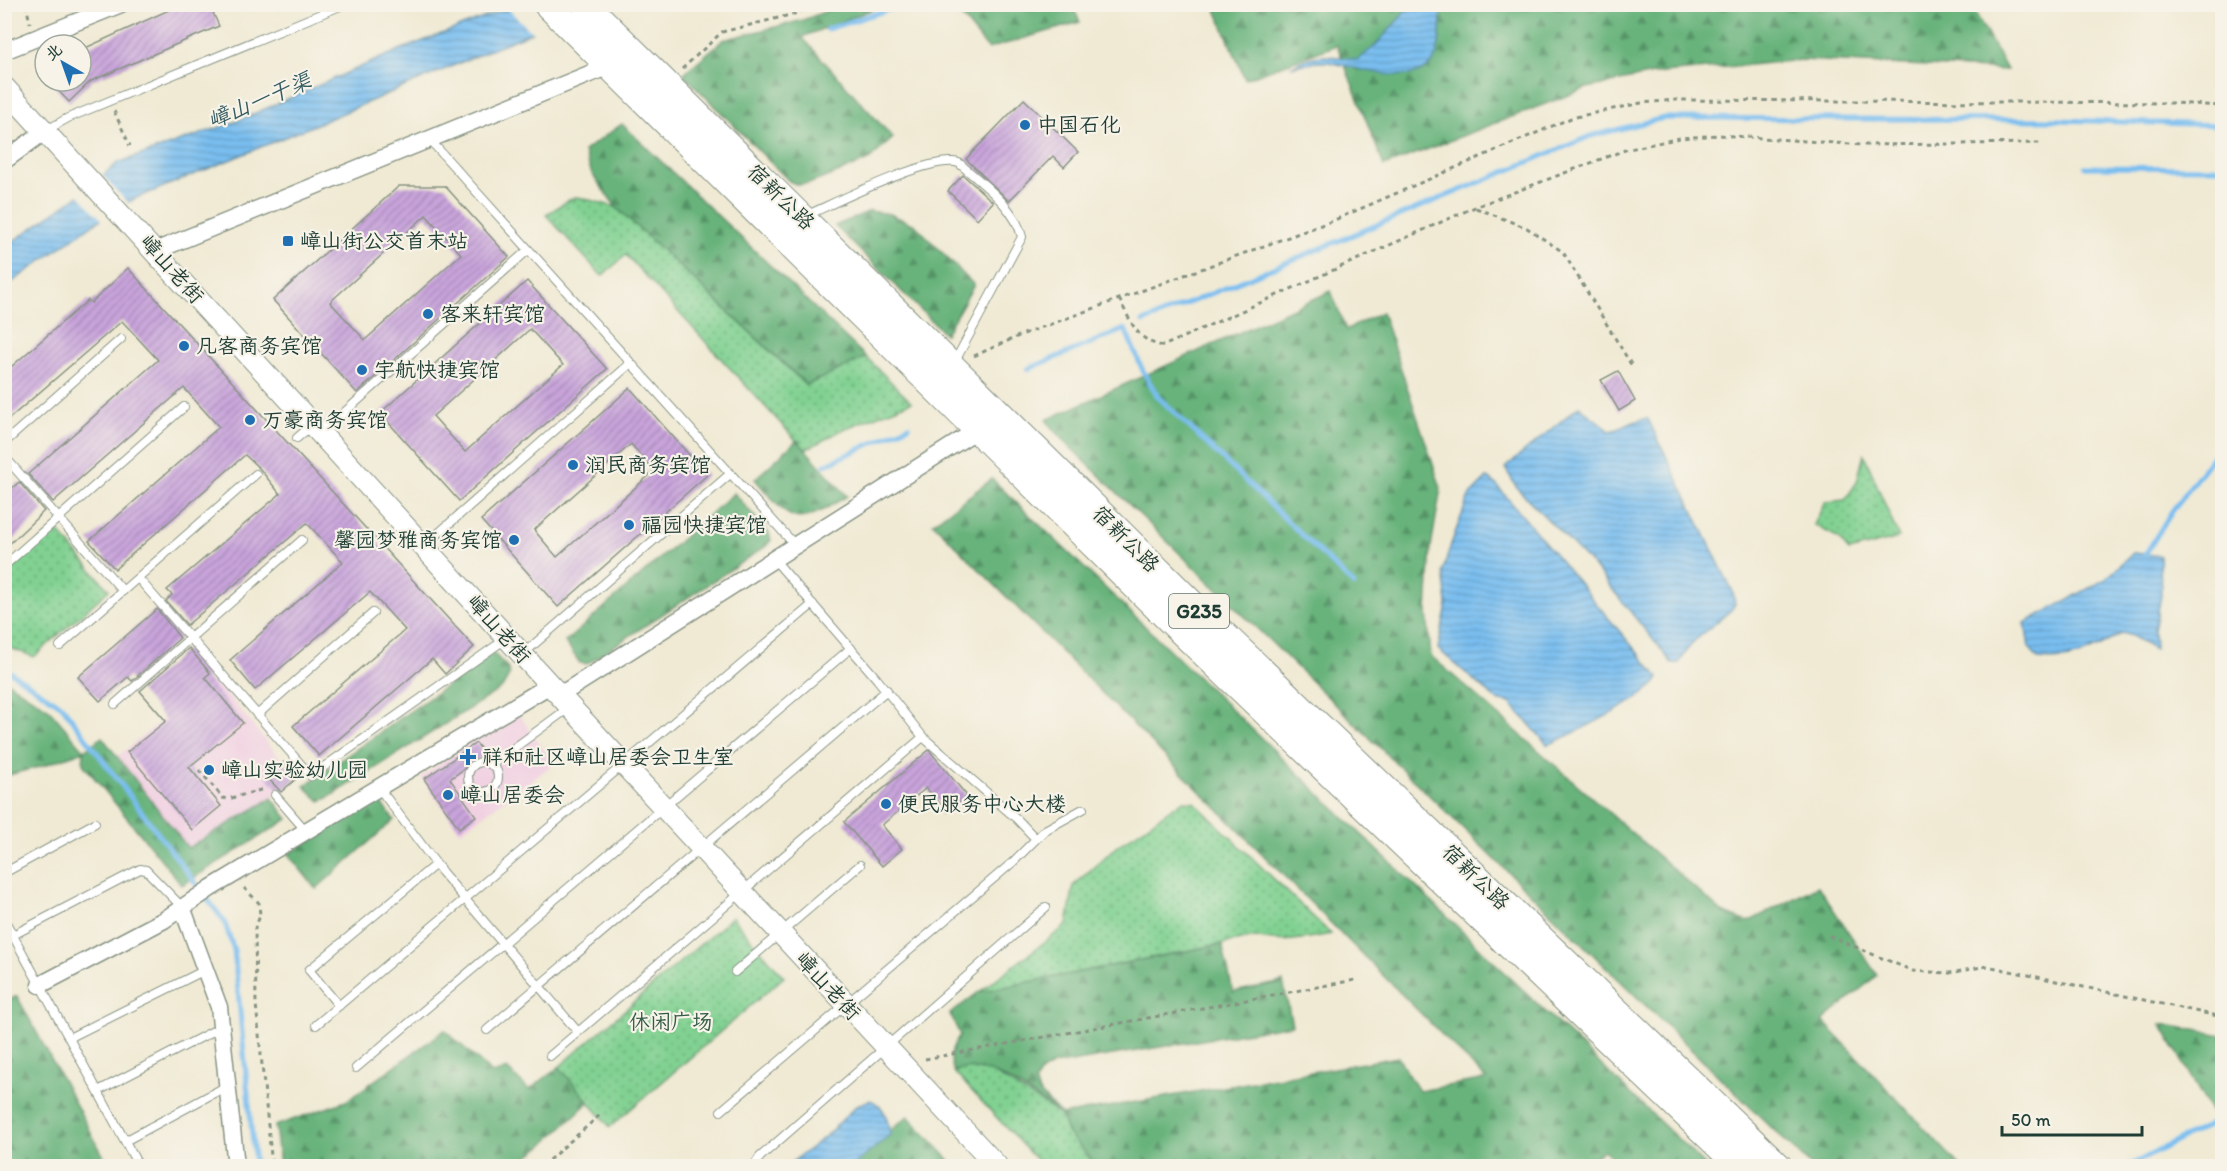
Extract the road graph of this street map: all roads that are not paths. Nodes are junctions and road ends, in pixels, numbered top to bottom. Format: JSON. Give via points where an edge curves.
{"nodes":[{"id":1,"x":121,"y":4,"type":"edge"},
{"id":2,"x":345,"y":4,"type":"edge"},
{"id":3,"x":547,"y":4,"type":"edge"},
{"id":4,"x":585,"y":4,"type":"edge"},
{"id":5,"x":4,"y":51,"type":"edge"},
{"id":6,"x":609,"y":66,"type":"junction"},
{"id":7,"x":4,"y":87,"type":"edge"},
{"id":8,"x":50,"y":135,"type":"junction"},
{"id":9,"x":429,"y":138,"type":"junction"},
{"id":10,"x":4,"y":161,"type":"edge"},
{"id":11,"x":801,"y":218,"type":"junction"},
{"id":12,"x":149,"y":244,"type":"junction"},
{"id":13,"x":528,"y":250,"type":"junction"},
{"id":14,"x":121,"y":339,"type":"dead end"},
{"id":15,"x":631,"y":363,"type":"junction"},
{"id":16,"x":953,"y":366,"type":"junction"},
{"id":17,"x":184,"y":406,"type":"dead end"},
{"id":18,"x":977,"y":430,"type":"junction"},
{"id":19,"x":310,"y":432,"type":"junction"},
{"id":20,"x":4,"y":443,"type":"edge"},
{"id":21,"x":4,"y":456,"type":"edge"},
{"id":22,"x":256,"y":474,"type":"dead end"},
{"id":23,"x":730,"y":474,"type":"junction"},
{"id":24,"x":58,"y":518,"type":"junction"},
{"id":25,"x":302,"y":540,"type":"dead end"},
{"id":26,"x":794,"y":544,"type":"junction"},
{"id":27,"x":424,"y":546,"type":"junction"},
{"id":28,"x":773,"y":558,"type":"junction"},
{"id":29,"x":4,"y":566,"type":"edge"},
{"id":30,"x":138,"y":578,"type":"junction"},
{"id":31,"x":123,"y":591,"type":"junction"},
{"id":32,"x":813,"y":604,"type":"junction"},
{"id":33,"x":373,"y":613,"type":"dead end"},
{"id":34,"x":190,"y":638,"type":"junction"},
{"id":35,"x":508,"y":638,"type":"junction"},
{"id":36,"x":60,"y":646,"type":"dead end"},
{"id":37,"x":851,"y":648,"type":"junction"},
{"id":38,"x":522,"y":655,"type":"junction"},
{"id":39,"x":887,"y":690,"type":"junction"},
{"id":40,"x":560,"y":696,"type":"junction"},
{"id":41,"x":115,"y":704,"type":"dead end"},
{"id":42,"x":257,"y":715,"type":"junction"},
{"id":43,"x":923,"y":737,"type":"junction"},
{"id":44,"x":491,"y":765,"type":"dead end"},
{"id":45,"x":624,"y":765,"type":"junction"},
{"id":46,"x":378,"y":788,"type":"junction"},
{"id":47,"x":275,"y":795,"type":"road end"},
{"id":48,"x":663,"y":807,"type":"junction"},
{"id":49,"x":1083,"y":809,"type":"dead end"},
{"id":50,"x":95,"y":823,"type":"dead end"},
{"id":51,"x":306,"y":831,"type":"junction"},
{"id":52,"x":1036,"y":839,"type":"junction"},
{"id":53,"x":700,"y":848,"type":"junction"},
{"id":54,"x":436,"y":864,"type":"junction"},
{"id":55,"x":860,"y":865,"type":"dead end"},
{"id":56,"x":4,"y":873,"type":"edge"},
{"id":57,"x":741,"y":893,"type":"junction"},
{"id":58,"x":465,"y":899,"type":"junction"},
{"id":59,"x":182,"y":907,"type":"junction"},
{"id":60,"x":1046,"y":907,"type":"dead end"},
{"id":61,"x":4,"y":920,"type":"edge"},
{"id":62,"x":779,"y":934,"type":"junction"},
{"id":63,"x":13,"y":935,"type":"junction"},
{"id":64,"x":503,"y":943,"type":"junction"},
{"id":65,"x":205,"y":970,"type":"junction"},
{"id":66,"x":735,"y":972,"type":"dead end"},
{"id":67,"x":40,"y":985,"type":"junction"},
{"id":68,"x":539,"y":986,"type":"junction"},
{"id":69,"x":845,"y":1005,"type":"junction"},
{"id":70,"x":339,"y":1006,"type":"junction"},
{"id":71,"x":316,"y":1025,"type":"dead end"},
{"id":72,"x":220,"y":1027,"type":"junction"},
{"id":73,"x":487,"y":1030,"type":"dead end"},
{"id":74,"x":578,"y":1032,"type":"junction"},
{"id":75,"x":69,"y":1038,"type":"junction"},
{"id":76,"x":885,"y":1048,"type":"junction"},
{"id":77,"x":550,"y":1056,"type":"dead end"},
{"id":78,"x":356,"y":1068,"type":"dead end"},
{"id":79,"x":227,"y":1086,"type":"junction"},
{"id":80,"x":98,"y":1091,"type":"junction"},
{"id":81,"x":721,"y":1111,"type":"dead end"},
{"id":82,"x":125,"y":1141,"type":"junction"},
{"id":83,"x":138,"y":1166,"type":"edge"},
{"id":84,"x":236,"y":1167,"type":"edge"},
{"id":85,"x":754,"y":1167,"type":"edge"},
{"id":86,"x":997,"y":1167,"type":"edge"},
{"id":87,"x":1740,"y":1167,"type":"edge"},
{"id":88,"x":1778,"y":1167,"type":"edge"}],
"edges":[{"from":1,"to":5,"type":"street"},
{"from":2,"to":8,"type":"lane","via":[[109,102]]},
{"from":3,"to":6,"type":"highway","name":"宿新公路"},
{"from":4,"to":11,"type":"highway","name":"宿新公路","number":"G235"},
{"from":6,"to":9,"type":"street"},
{"from":6,"to":18,"type":"highway","name":"宿新公路","number":"G235"},
{"from":7,"to":8,"type":"street","name":"嶂山老街"},
{"from":8,"to":10,"type":"street"},
{"from":8,"to":12,"type":"street","name":"嶂山老街"},
{"from":9,"to":12,"type":"street"},
{"from":9,"to":13,"type":"lane"},
{"from":11,"to":16,"type":"highway","name":"宿新公路","number":"G235"},
{"from":11,"to":16,"type":"lane","via":[[925,166],[949,161],[959,163],[1008,210],[1022,237]]},
{"from":12,"to":19,"type":"street","name":"嶂山老街"},
{"from":13,"to":15,"type":"lane"},
{"from":13,"to":19,"type":"lane"},
{"from":14,"to":20,"type":"lane"},
{"from":15,"to":23,"type":"lane"},
{"from":15,"to":27,"type":"lane"},
{"from":16,"to":88,"type":"highway","name":"宿新公路","number":"G235","via":[[1200,612]]},
{"from":17,"to":24,"type":"lane"},
{"from":18,"to":26,"type":"street"},
{"from":18,"to":87,"type":"highway","name":"宿新公路","number":"G235"},
{"from":19,"to":27,"type":"street","name":"嶂山老街"},
{"from":21,"to":24,"type":"lane"},
{"from":22,"to":30,"type":"lane"},
{"from":23,"to":26,"type":"lane"},
{"from":23,"to":38,"type":"lane"},
{"from":24,"to":29,"type":"lane"},
{"from":24,"to":31,"type":"lane"},
{"from":25,"to":34,"type":"lane"},
{"from":26,"to":28,"type":"street"},
{"from":27,"to":35,"type":"street","name":"嶂山老街"},
{"from":28,"to":32,"type":"lane"},
{"from":28,"to":40,"type":"street"},
{"from":30,"to":31,"type":"lane"},
{"from":30,"to":34,"type":"lane"},
{"from":31,"to":36,"type":"lane"},
{"from":32,"to":37,"type":"lane"},
{"from":32,"to":45,"type":"lane"},
{"from":33,"to":42,"type":"lane"},
{"from":34,"to":41,"type":"lane"},
{"from":34,"to":42,"type":"lane"},
{"from":35,"to":38,"type":"street","name":"嶂山老街"},
{"from":35,"to":42,"type":"lane","via":[[311,777]]},
{"from":37,"to":39,"type":"lane"},
{"from":37,"to":48,"type":"lane"},
{"from":38,"to":40,"type":"street","name":"嶂山老街"},
{"from":39,"to":43,"type":"lane"},
{"from":39,"to":53,"type":"lane"},
{"from":40,"to":44,"type":"lane"},
{"from":40,"to":45,"type":"street","name":"嶂山老街"},
{"from":40,"to":46,"type":"street"},
{"from":43,"to":52,"type":"lane"},
{"from":43,"to":57,"type":"lane"},
{"from":45,"to":48,"type":"street","name":"嶂山老街"},
{"from":45,"to":58,"type":"lane"},
{"from":46,"to":51,"type":"street"},
{"from":46,"to":54,"type":"lane"},
{"from":47,"to":51,"type":"lane"},
{"from":48,"to":53,"type":"street","name":"嶂山老街"},
{"from":48,"to":64,"type":"lane"},
{"from":49,"to":52,"type":"lane"},
{"from":50,"to":56,"type":"lane"},
{"from":51,"to":59,"type":"street"},
{"from":52,"to":69,"type":"lane"},
{"from":53,"to":57,"type":"street","name":"嶂山老街"},
{"from":53,"to":68,"type":"lane"},
{"from":54,"to":58,"type":"lane"},
{"from":54,"to":70,"type":"lane","via":[[309,970]]},
{"from":55,"to":62,"type":"lane"},
{"from":57,"to":62,"type":"street","name":"嶂山老街"},
{"from":57,"to":74,"type":"lane"},
{"from":58,"to":64,"type":"lane"},
{"from":58,"to":70,"type":"lane"},
{"from":59,"to":63,"type":"lane","via":[[146,870],[140,869]]},
{"from":59,"to":65,"type":"street"},
{"from":59,"to":67,"type":"street"},
{"from":60,"to":76,"type":"lane"},
{"from":61,"to":63,"type":"lane"},
{"from":62,"to":66,"type":"lane"},
{"from":62,"to":69,"type":"street","name":"嶂山老街"},
{"from":63,"to":67,"type":"lane"},
{"from":64,"to":68,"type":"lane"},
{"from":64,"to":78,"type":"lane"},
{"from":65,"to":72,"type":"street","via":[[219,1007]]},
{"from":65,"to":75,"type":"lane"},
{"from":67,"to":75,"type":"lane"},
{"from":68,"to":73,"type":"lane"},
{"from":68,"to":74,"type":"lane"},
{"from":69,"to":76,"type":"street","name":"嶂山老街"},
{"from":69,"to":81,"type":"lane"},
{"from":70,"to":71,"type":"lane"},
{"from":72,"to":79,"type":"street"},
{"from":72,"to":80,"type":"lane"},
{"from":74,"to":77,"type":"lane"},
{"from":75,"to":80,"type":"lane"},
{"from":76,"to":85,"type":"lane","via":[[760,1157]]},
{"from":76,"to":86,"type":"street","name":"嶂山老街"},
{"from":79,"to":82,"type":"lane"},
{"from":79,"to":84,"type":"street"},
{"from":80,"to":82,"type":"lane"},
{"from":82,"to":83,"type":"lane"}]}
